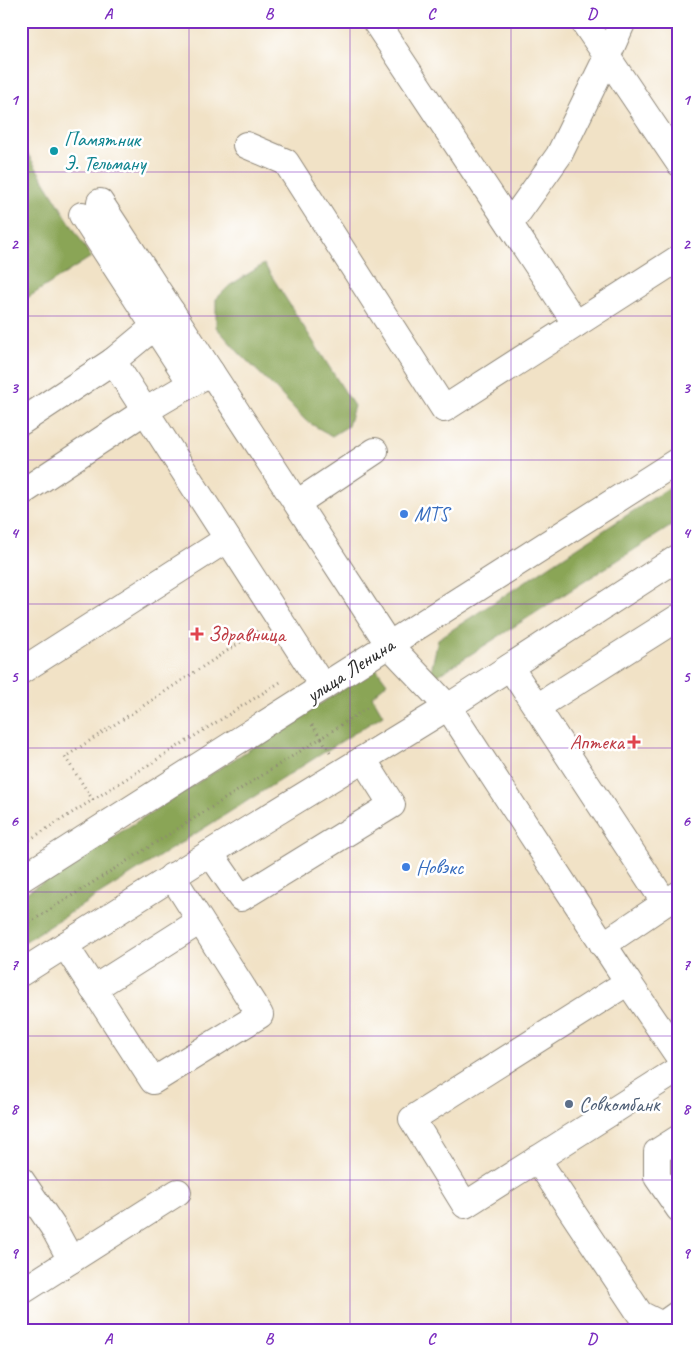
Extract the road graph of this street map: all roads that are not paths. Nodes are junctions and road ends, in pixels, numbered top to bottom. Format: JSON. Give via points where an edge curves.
{"nodes":[{"id":1,"x":375,"y":21,"type":"edge"},
{"id":2,"x":583,"y":21,"type":"edge"},
{"id":3,"x":623,"y":21,"type":"edge"},
{"id":4,"x":607,"y":57,"type":"junction"},
{"id":5,"x":246,"y":144,"type":"dead end"},
{"id":6,"x":679,"y":163,"type":"edge"},
{"id":7,"x":91,"y":209,"type":"dead end"},
{"id":8,"x":510,"y":224,"type":"junction"},
{"id":9,"x":679,"y":258,"type":"edge"},
{"id":10,"x":163,"y":319,"type":"junction"},
{"id":11,"x":576,"y":324,"type":"junction"},
{"id":12,"x":113,"y":361,"type":"junction"},
{"id":13,"x":201,"y":377,"type":"junction"},
{"id":14,"x":145,"y":411,"type":"junction"},
{"id":15,"x":21,"y":422,"type":"edge"},
{"id":16,"x":375,"y":451,"type":"dead end"},
{"id":17,"x":679,"y":460,"type":"edge"},
{"id":18,"x":21,"y":493,"type":"edge"},
{"id":19,"x":297,"y":503,"type":"junction"},
{"id":20,"x":228,"y":539,"type":"junction"},
{"id":21,"x":677,"y":562,"type":"edge"},
{"id":22,"x":679,"y":617,"type":"edge"},
{"id":23,"x":389,"y":645,"type":"junction"},
{"id":24,"x":510,"y":667,"type":"junction"},
{"id":25,"x":21,"y":671,"type":"edge"},
{"id":26,"x":323,"y":687,"type":"junction"},
{"id":27,"x":448,"y":707,"type":"junction"},
{"id":28,"x":537,"y":707,"type":"junction"},
{"id":29,"x":363,"y":759,"type":"junction"},
{"id":30,"x":210,"y":852,"type":"junction"},
{"id":31,"x":172,"y":876,"type":"junction"},
{"id":32,"x":21,"y":879,"type":"edge"},
{"id":33,"x":672,"y":899,"type":"edge"},
{"id":34,"x":200,"y":921,"type":"junction"},
{"id":35,"x":603,"y":944,"type":"junction"},
{"id":36,"x":65,"y":945,"type":"junction"},
{"id":37,"x":21,"y":973,"type":"edge"},
{"id":38,"x":628,"y":982,"type":"junction"},
{"id":39,"x":93,"y":989,"type":"junction"},
{"id":40,"x":670,"y":1024,"type":"edge"},
{"id":41,"x":679,"y":1057,"type":"edge"},
{"id":42,"x":679,"y":1069,"type":"edge"},
{"id":43,"x":679,"y":1138,"type":"edge"},
{"id":44,"x":537,"y":1160,"type":"junction"},
{"id":45,"x":21,"y":1180,"type":"edge"},
{"id":46,"x":178,"y":1192,"type":"dead end"},
{"id":47,"x":679,"y":1209,"type":"edge"},
{"id":48,"x":72,"y":1260,"type":"junction"},
{"id":49,"x":21,"y":1292,"type":"edge"},
{"id":50,"x":679,"y":1314,"type":"edge"}],
"edges":[{"from":1,"to":8,"type":"street"},
{"from":2,"to":4,"type":"street"},
{"from":3,"to":4,"type":"street"},
{"from":4,"to":6,"type":"street"},
{"from":4,"to":8,"type":"street","via":[[559,155]]},
{"from":5,"to":11,"type":"street","via":[[286,162],[444,409]]},
{"from":7,"to":10,"type":"street"},
{"from":8,"to":11,"type":"street"},
{"from":9,"to":11,"type":"street"},
{"from":10,"to":12,"type":"street"},
{"from":10,"to":13,"type":"street"},
{"from":12,"to":14,"type":"street"},
{"from":12,"to":15,"type":"street"},
{"from":13,"to":14,"type":"street"},
{"from":13,"to":19,"type":"street"},
{"from":14,"to":18,"type":"street"},
{"from":14,"to":20,"type":"street"},
{"from":16,"to":19,"type":"street"},
{"from":17,"to":23,"type":"street","name":"улица Ленина"},
{"from":19,"to":23,"type":"street"},
{"from":20,"to":25,"type":"street"},
{"from":20,"to":26,"type":"street"},
{"from":21,"to":24,"type":"street"},
{"from":22,"to":28,"type":"street"},
{"from":23,"to":26,"type":"street","name":"улица Ленина"},
{"from":23,"to":27,"type":"street"},
{"from":24,"to":27,"type":"street"},
{"from":24,"to":28,"type":"street"},
{"from":26,"to":32,"type":"street","name":"улица Ленина"},
{"from":27,"to":29,"type":"street"},
{"from":27,"to":35,"type":"street"},
{"from":28,"to":33,"type":"street"},
{"from":29,"to":30,"type":"street"},
{"from":29,"to":30,"type":"street","via":[[392,805],[241,898]]},
{"from":30,"to":31,"type":"street"},
{"from":31,"to":34,"type":"street"},
{"from":31,"to":36,"type":"street"},
{"from":33,"to":35,"type":"street"},
{"from":34,"to":39,"type":"street"},
{"from":34,"to":39,"type":"street","via":[[260,1016],[153,1081]]},
{"from":35,"to":38,"type":"street"},
{"from":36,"to":37,"type":"street"},
{"from":36,"to":39,"type":"street"},
{"from":38,"to":40,"type":"street"},
{"from":38,"to":44,"type":"street","via":[[412,1119],[465,1205]]},
{"from":40,"to":41,"type":"street"},
{"from":42,"to":44,"type":"street"},
{"from":43,"to":47,"type":"street","via":[[657,1152],[658,1177]]},
{"from":44,"to":50,"type":"street","via":[[640,1314],[662,1325]]},
{"from":45,"to":48,"type":"street"},
{"from":46,"to":48,"type":"street"},
{"from":48,"to":49,"type":"street"}]}
